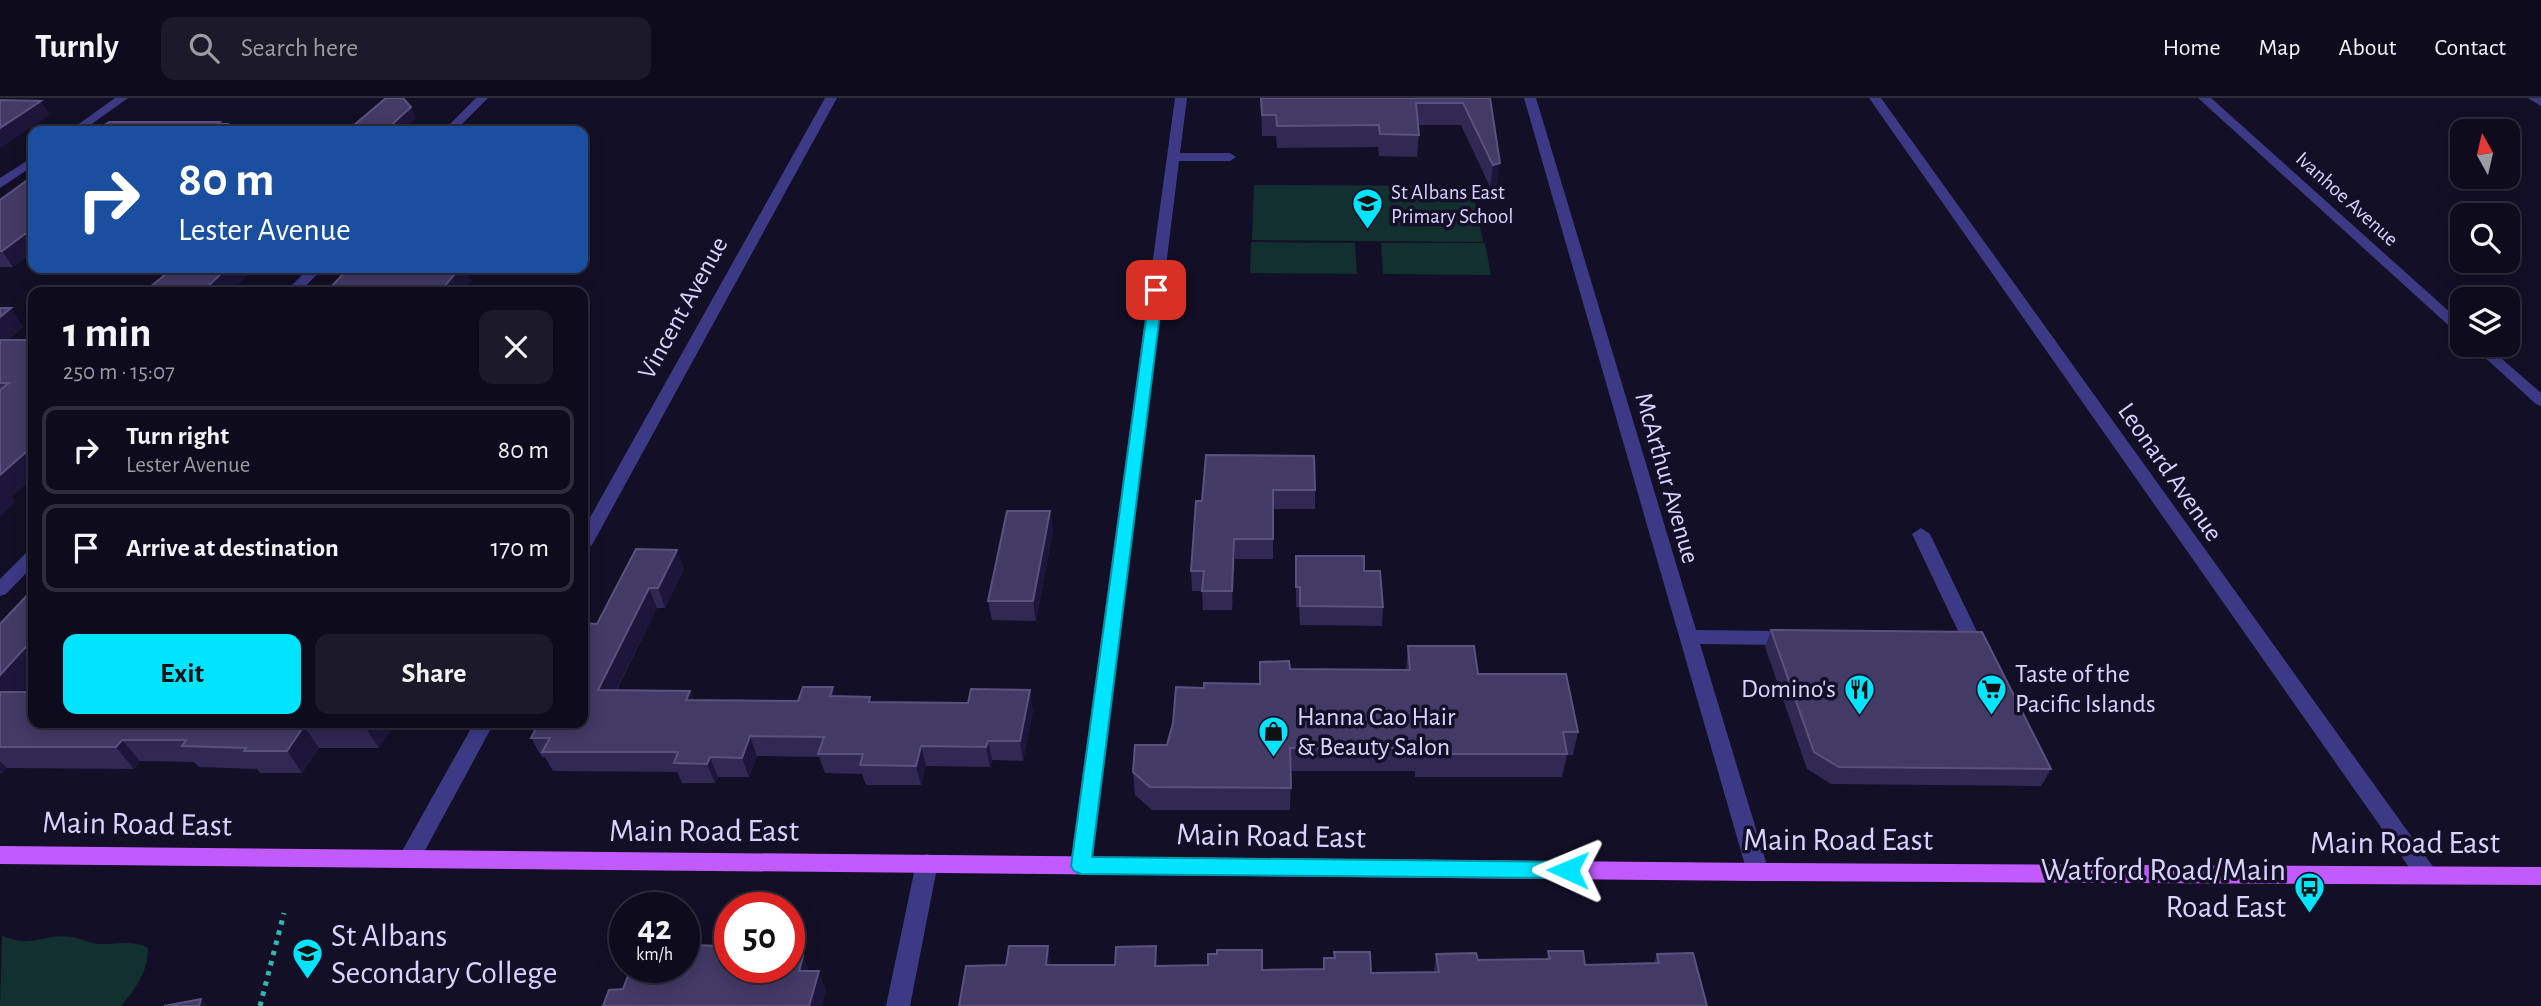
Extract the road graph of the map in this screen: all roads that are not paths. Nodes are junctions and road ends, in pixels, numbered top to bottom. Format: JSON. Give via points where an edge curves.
{"nodes":[{"id":1,"x":122,"y":98,"type":"edge"},
{"id":2,"x":482,"y":98,"type":"edge"},
{"id":3,"x":831,"y":98,"type":"edge"},
{"id":4,"x":1181,"y":98,"type":"edge"},
{"id":5,"x":1530,"y":98,"type":"edge"},
{"id":6,"x":1875,"y":98,"type":"edge"},
{"id":7,"x":2204,"y":98,"type":"edge"},
{"id":8,"x":2534,"y":98,"type":"edge"},
{"id":9,"x":2541,"y":103,"type":"edge"},
{"id":10,"x":82,"y":126,"type":"edge"},
{"id":11,"x":454,"y":126,"type":"edge"},
{"id":12,"x":1173,"y":157,"type":"junction"},
{"id":13,"x":1230,"y":157,"type":"dead end"},
{"id":14,"x":28,"y":164,"type":"edge"},
{"id":15,"x":0,"y":184,"type":"edge"},
{"id":16,"x":311,"y":273,"type":"edge"},
{"id":17,"x":297,"y":287,"type":"edge"},
{"id":18,"x":2450,"y":319,"type":"edge"},
{"id":19,"x":2492,"y":357,"type":"edge"},
{"id":20,"x":2541,"y":401,"type":"edge"},
{"id":21,"x":1921,"y":534,"type":"dead end"},
{"id":22,"x":588,"y":536,"type":"edge"},
{"id":23,"x":28,"y":561,"type":"edge"},
{"id":24,"x":0,"y":590,"type":"edge"},
{"id":25,"x":1688,"y":637,"type":"junction"},
{"id":26,"x":1805,"y":638,"type":"edge"},
{"id":27,"x":1933,"y":639,"type":"edge"},
{"id":28,"x":481,"y":728,"type":"edge"},
{"id":29,"x":0,"y":855,"type":"edge"},
{"id":30,"x":409,"y":859,"type":"junction"},
{"id":31,"x":927,"y":863,"type":"junction"},
{"id":32,"x":1081,"y":866,"type":"junction"},
{"id":33,"x":1758,"y":872,"type":"junction"},
{"id":34,"x":2426,"y":874,"type":"junction"},
{"id":35,"x":2541,"y":876,"type":"edge"},
{"id":36,"x":898,"y":1006,"type":"edge"}],
"edges":[{"from":1,"to":10,"type":"street"},
{"from":2,"to":11,"type":"street"},
{"from":3,"to":22,"type":"street","name":"Vincent Avenue"},
{"from":4,"to":12,"type":"street"},
{"from":5,"to":25,"type":"street","name":"McArthur Avenue"},
{"from":6,"to":34,"type":"street","name":"Leonard Avenue"},
{"from":7,"to":18,"type":"street","name":"Ivanhoe Avenue"},
{"from":8,"to":9,"type":"street"},
{"from":12,"to":13,"type":"street"},
{"from":12,"to":32,"type":"street"},
{"from":14,"to":15,"type":"street"},
{"from":16,"to":17,"type":"street"},
{"from":19,"to":20,"type":"street"},
{"from":21,"to":27,"type":"street","via":[[1972,640]]},
{"from":23,"to":24,"type":"street"},
{"from":25,"to":26,"type":"street"},
{"from":25,"to":33,"type":"street","name":"McArthur Avenue"},
{"from":28,"to":30,"type":"street"},
{"from":29,"to":30,"type":"main road","name":"Main Road East"},
{"from":30,"to":31,"type":"main road","name":"Main Road East"},
{"from":31,"to":32,"type":"main road","name":"Main Road East"},
{"from":31,"to":36,"type":"street"},
{"from":32,"to":33,"type":"main road","name":"Main Road East"},
{"from":33,"to":34,"type":"main road","name":"Main Road East"},
{"from":34,"to":35,"type":"main road","name":"Main Road East"}]}
